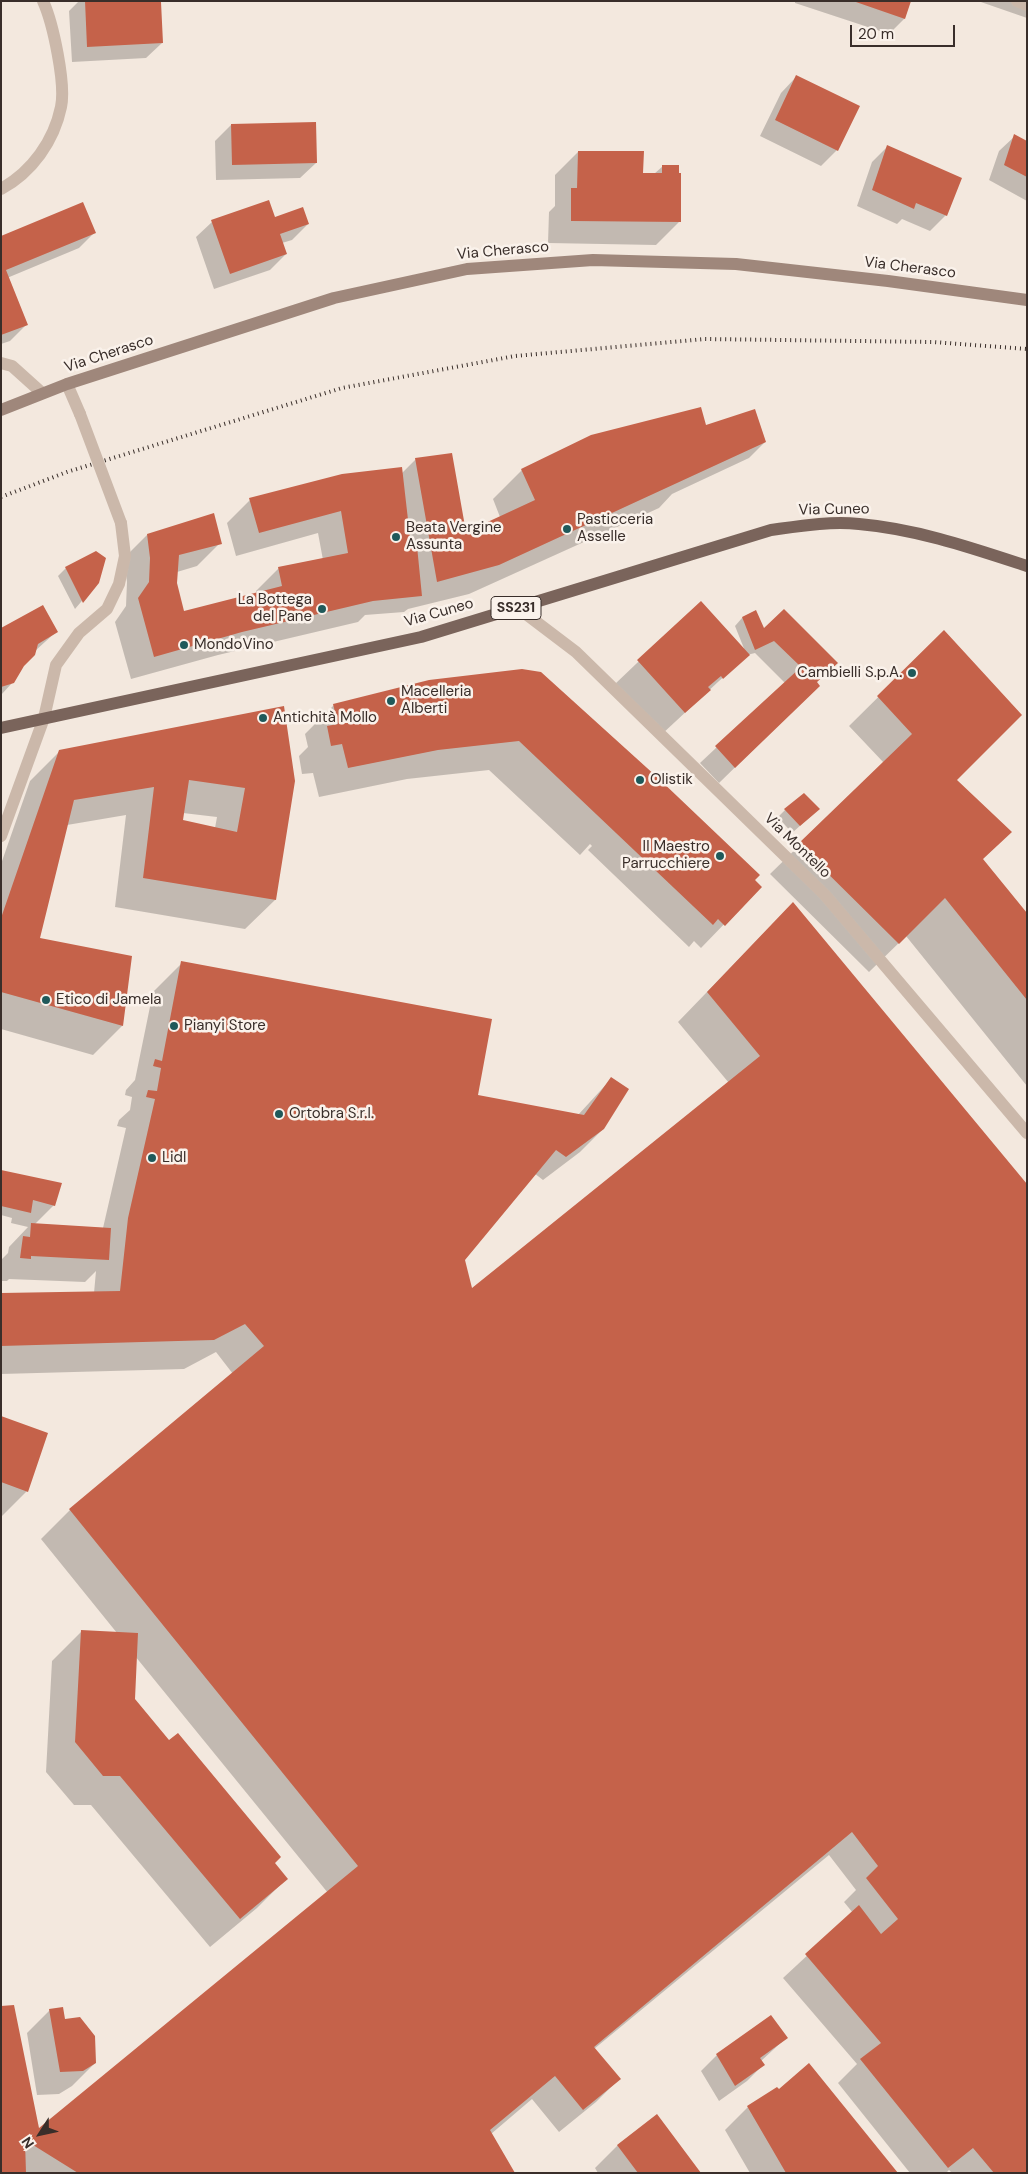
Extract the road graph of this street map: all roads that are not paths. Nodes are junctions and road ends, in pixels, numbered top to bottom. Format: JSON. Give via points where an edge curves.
{"nodes":[{"id":1,"x":44,"y":1,"type":"edge"},
{"id":2,"x":1017,"y":1,"type":"edge"},
{"id":3,"x":1027,"y":5,"type":"edge"},
{"id":4,"x":1,"y":189,"type":"edge"},
{"id":5,"x":1027,"y":300,"type":"edge"},
{"id":6,"x":1,"y":363,"type":"edge"},
{"id":7,"x":67,"y":384,"type":"junction"},
{"id":8,"x":42,"y":393,"type":"junction"},
{"id":9,"x":1,"y":410,"type":"edge"},
{"id":10,"x":1027,"y":566,"type":"edge"},
{"id":11,"x":518,"y":608,"type":"junction"},
{"id":12,"x":44,"y":718,"type":"junction"},
{"id":13,"x":1,"y":728,"type":"edge"},
{"id":14,"x":1,"y":836,"type":"edge"},
{"id":15,"x":1025,"y":1126,"type":"edge"}],
"edges":[{"from":1,"to":4,"type":"street","via":[[58,51],[62,106],[50,142],[27,170]]},
{"from":2,"to":3,"type":"street"},
{"from":5,"to":7,"type":"main road","name":"Via Cherasco","via":[[888,280],[736,264],[593,260],[468,269],[334,298]]},
{"from":6,"to":8,"type":"street","via":[[12,366]]},
{"from":7,"to":8,"type":"main road","name":"Via Cherasco"},
{"from":7,"to":12,"type":"street","bridge":true,"via":[[121,523],[125,556],[119,584],[107,608],[79,633],[56,664]]},
{"from":8,"to":9,"type":"main road","name":"Via Cherasco"},
{"from":10,"to":11,"type":"main road","name":"Via Cuneo","number":"SS231","via":[[947,540],[901,530],[858,523],[814,524],[771,530]]},
{"from":11,"to":12,"type":"main road","name":"Via Cuneo","number":"SS231","via":[[421,637]]},
{"from":11,"to":15,"type":"street","name":"Via Montello","via":[[576,652],[825,895]]},
{"from":12,"to":13,"type":"main road","name":"Via Cuneo","number":"SS231"},
{"from":12,"to":14,"type":"street"}]}
